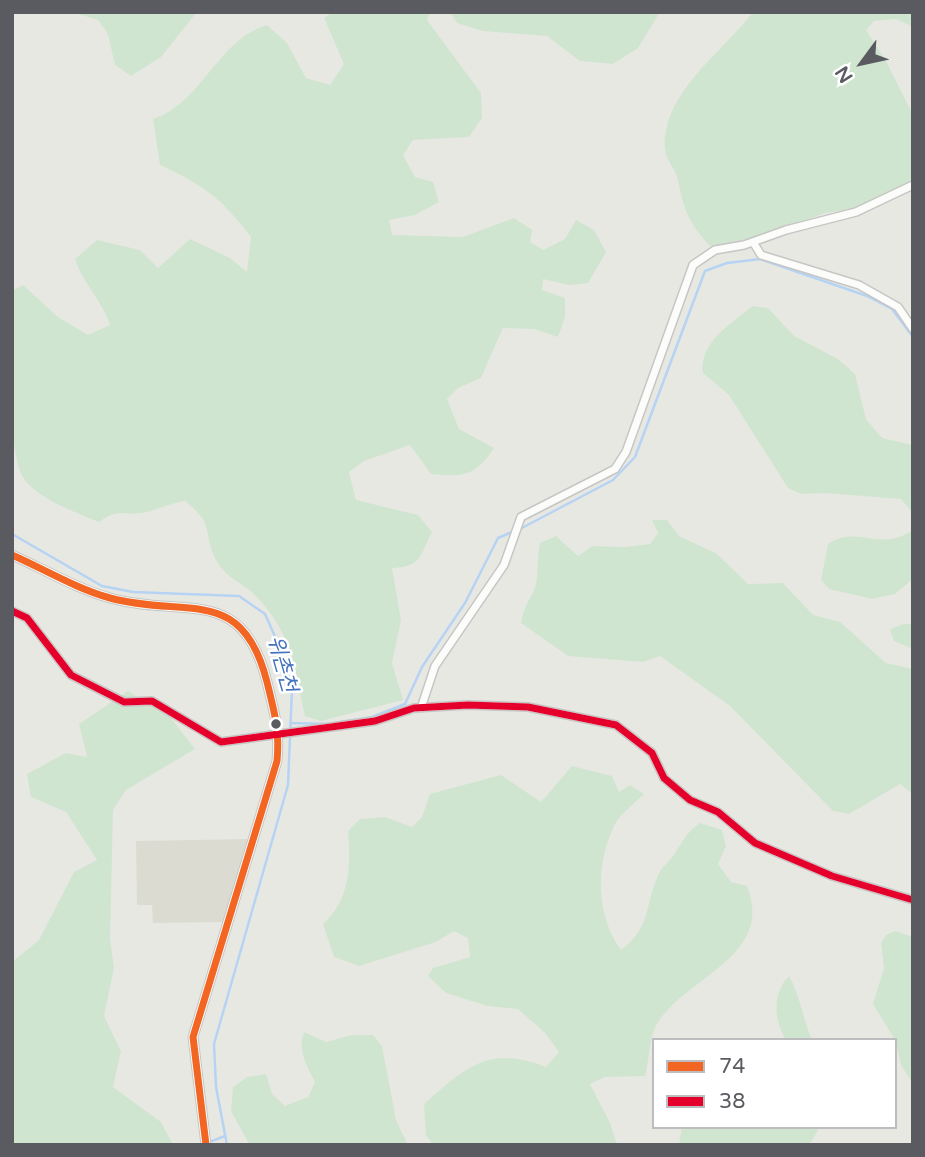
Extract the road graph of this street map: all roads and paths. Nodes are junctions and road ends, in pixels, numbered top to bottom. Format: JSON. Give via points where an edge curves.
{"nodes":[{"id":1,"x":913,"y":185,"type":"edge"},
{"id":2,"x":753,"y":242,"type":"junction"},
{"id":3,"x":913,"y":329,"type":"edge"},
{"id":4,"x":12,"y":555,"type":"edge"},
{"id":5,"x":12,"y":611,"type":"edge"},
{"id":6,"x":421,"y":708,"type":"junction"},
{"id":7,"x":282,"y":733,"type":"junction"},
{"id":8,"x":913,"y":900,"type":"edge"},
{"id":9,"x":206,"y":1145,"type":"edge"}],
"edges":[{"from":1,"to":2,"type":"street","via":[[856,212]]},
{"from":2,"to":3,"type":"street","via":[[761,255],[859,285],[898,307]]},
{"from":2,"to":6,"type":"street","via":[[707,253],[688,273],[674,325],[626,452],[615,469],[521,517],[504,565],[435,666]]},
{"from":4,"to":7,"type":"street","via":[[110,598],[213,612],[235,621],[255,643]]},
{"from":5,"to":7,"type":"street","via":[[27,618],[71,675],[124,702],[152,701],[221,742]]},
{"from":6,"to":7,"type":"street","via":[[375,721]]},
{"from":6,"to":8,"type":"street","via":[[528,707],[616,725],[652,753],[664,778],[690,800],[718,812],[755,843],[832,876]]},
{"from":7,"to":9,"type":"street","via":[[194,1037]]}]}
